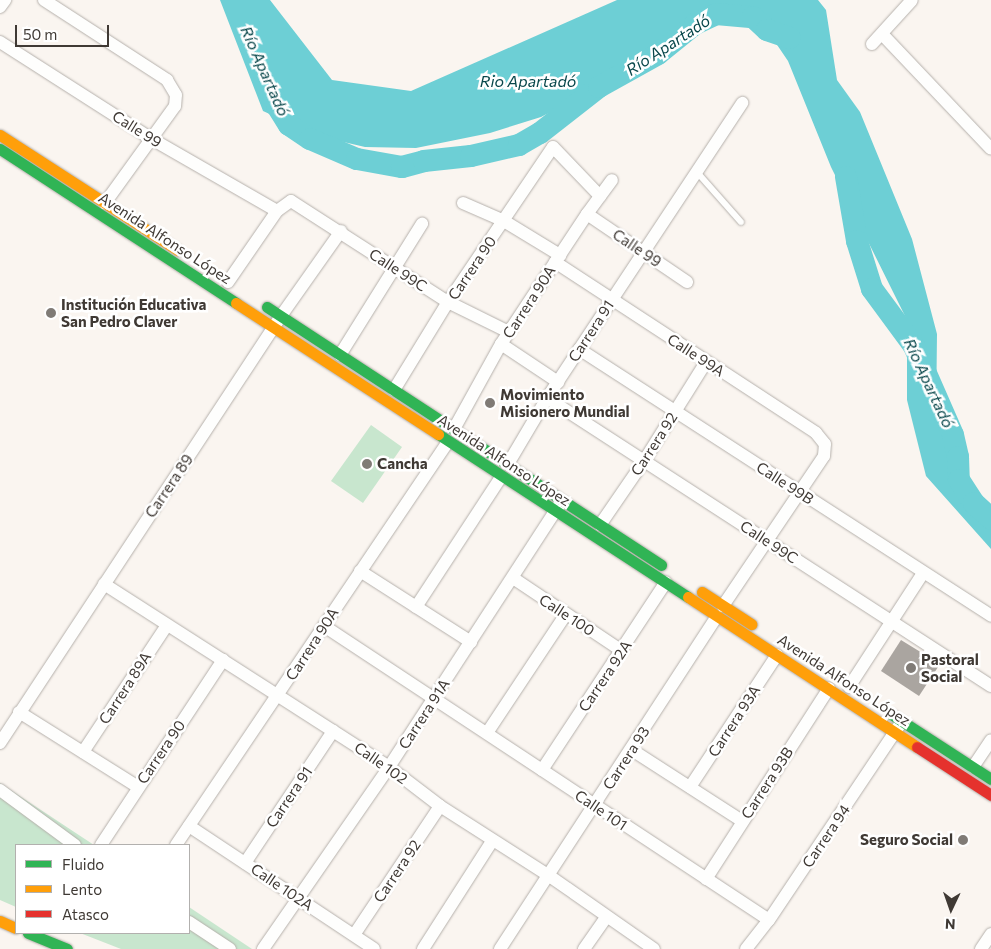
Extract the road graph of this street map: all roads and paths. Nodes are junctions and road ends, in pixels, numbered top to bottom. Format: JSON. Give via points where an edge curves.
{"nodes":[{"id":1,"x":5,"y":0,"type":"edge"},
{"id":2,"x":44,"y":0,"type":"edge"},
{"id":3,"x":912,"y":0,"type":"edge"},
{"id":4,"x":0,"y":7,"type":"edge"},
{"id":5,"x":882,"y":34,"type":"junction"},
{"id":6,"x":0,"y":42,"type":"edge"},
{"id":7,"x":872,"y":44,"type":"dead end"},
{"id":8,"x":742,"y":103,"type":"dead end"},
{"id":9,"x":150,"y":138,"type":"junction"},
{"id":10,"x":1,"y":142,"type":"edge"},
{"id":11,"x":991,"y":149,"type":"edge"},
{"id":12,"x":696,"y":171,"type":"junction"},
{"id":13,"x":612,"y":180,"type":"dead end"},
{"id":14,"x":600,"y":196,"type":"junction"},
{"id":15,"x":105,"y":203,"type":"junction"},
{"id":16,"x":463,"y":204,"type":"dead end"},
{"id":17,"x":277,"y":211,"type":"junction"},
{"id":18,"x":587,"y":214,"type":"junction"},
{"id":19,"x":504,"y":221,"type":"junction"},
{"id":20,"x":741,"y":222,"type":"dead end"},
{"id":21,"x":422,"y":224,"type":"dead end"},
{"id":22,"x":341,"y":231,"type":"junction"},
{"id":23,"x":643,"y":252,"type":"junction"},
{"id":24,"x":187,"y":256,"type":"dead end"},
{"id":25,"x":557,"y":259,"type":"junction"},
{"id":26,"x":393,"y":267,"type":"junction"},
{"id":27,"x":228,"y":282,"type":"dead end"},
{"id":28,"x":687,"y":282,"type":"dead end"},
{"id":29,"x":612,"y":300,"type":"junction"},
{"id":30,"x":258,"y":302,"type":"dead end"},
{"id":31,"x":448,"y":302,"type":"junction"},
{"id":32,"x":277,"y":322,"type":"junction"},
{"id":33,"x":509,"y":332,"type":"junction"},
{"id":34,"x":501,"y":344,"type":"junction"},
{"id":35,"x":579,"y":349,"type":"junction"},
{"id":36,"x":340,"y":355,"type":"junction"},
{"id":37,"x":706,"y":362,"type":"junction"},
{"id":38,"x":558,"y":382,"type":"junction"},
{"id":39,"x":394,"y":390,"type":"junction"},
{"id":40,"x":547,"y":398,"type":"junction"},
{"id":41,"x":675,"y":410,"type":"junction"},
{"id":42,"x":454,"y":429,"type":"junction"},
{"id":43,"x":448,"y":442,"type":"junction"},
{"id":44,"x":824,"y":456,"type":"joint"},
{"id":45,"x":644,"y":461,"type":"junction"},
{"id":46,"x":508,"y":464,"type":"junction"},
{"id":47,"x":501,"y":477,"type":"junction"},
{"id":48,"x":800,"y":493,"type":"junction"},
{"id":49,"x":562,"y":500,"type":"junction"},
{"id":50,"x":555,"y":512,"type":"junction"},
{"id":51,"x":600,"y":525,"type":"junction"},
{"id":52,"x":768,"y":542,"type":"junction"},
{"id":53,"x":360,"y":571,"type":"junction"},
{"id":54,"x":923,"y":573,"type":"junction"},
{"id":55,"x":513,"y":578,"type":"junction"},
{"id":56,"x":670,"y":578,"type":"junction"},
{"id":57,"x":104,"y":584,"type":"junction"},
{"id":58,"x":691,"y":584,"type":"dead end"},
{"id":59,"x":416,"y":607,"type":"junction"},
{"id":60,"x":720,"y":611,"type":"junction"},
{"id":61,"x":566,"y":614,"type":"junction"},
{"id":62,"x":991,"y":616,"type":"edge"},
{"id":63,"x":892,"y":622,"type":"junction"},
{"id":64,"x":167,"y":624,"type":"junction"},
{"id":65,"x":324,"y":626,"type":"junction"},
{"id":66,"x":765,"y":633,"type":"dead end"},
{"id":67,"x":471,"y":642,"type":"junction"},
{"id":68,"x":622,"y":651,"type":"junction"},
{"id":69,"x":777,"y":655,"type":"junction"},
{"id":70,"x":223,"y":660,"type":"junction"},
{"id":71,"x":831,"y":682,"type":"junction"},
{"id":72,"x":991,"y":686,"type":"edge"},
{"id":73,"x":853,"y":689,"type":"joint"},
{"id":74,"x":278,"y":696,"type":"junction"},
{"id":75,"x":434,"y":698,"type":"junction"},
{"id":76,"x":879,"y":706,"type":"dead end"},
{"id":77,"x":19,"y":712,"type":"junction"},
{"id":78,"x":899,"y":726,"type":"junction"},
{"id":79,"x":333,"y":731,"type":"junction"},
{"id":80,"x":487,"y":734,"type":"junction"},
{"id":81,"x":991,"y":740,"type":"edge"},
{"id":82,"x":0,"y":743,"type":"edge"},
{"id":83,"x":632,"y":750,"type":"junction"},
{"id":84,"x":83,"y":752,"type":"junction"},
{"id":85,"x":389,"y":767,"type":"junction"},
{"id":86,"x":973,"y":767,"type":"junction"},
{"id":87,"x":542,"y":770,"type":"junction"},
{"id":88,"x":991,"y":779,"type":"edge"},
{"id":89,"x":690,"y":786,"type":"junction"},
{"id":90,"x":138,"y":787,"type":"junction"},
{"id":91,"x":0,"y":790,"type":"edge"},
{"id":92,"x":991,"y":795,"type":"edge"},
{"id":93,"x":440,"y":806,"type":"junction"},
{"id":94,"x":595,"y":806,"type":"junction"},
{"id":95,"x":742,"y":821,"type":"junction"},
{"id":96,"x":189,"y":826,"type":"junction"},
{"id":97,"x":492,"y":841,"type":"junction"},
{"id":98,"x":74,"y":844,"type":"edge"},
{"id":99,"x":102,"y":844,"type":"edge"},
{"id":100,"x":177,"y":844,"type":"edge"},
{"id":101,"x":245,"y":863,"type":"junction"},
{"id":102,"x":548,"y":875,"type":"junction"},
{"id":103,"x":706,"y":879,"type":"junction"},
{"id":104,"x":300,"y":899,"type":"junction"},
{"id":105,"x":606,"y":916,"type":"junction"},
{"id":106,"x":769,"y":920,"type":"junction"},
{"id":107,"x":0,"y":921,"type":"edge"},
{"id":108,"x":190,"y":923,"type":"edge"},
{"id":109,"x":15,"y":928,"type":"edge"},
{"id":110,"x":30,"y":934,"type":"edge"},
{"id":111,"x":991,"y":934,"type":"edge"},
{"id":112,"x":354,"y":935,"type":"junction"},
{"id":113,"x":66,"y":949,"type":"edge"},
{"id":114,"x":230,"y":949,"type":"edge"},
{"id":115,"x":264,"y":949,"type":"edge"},
{"id":116,"x":374,"y":949,"type":"edge"},
{"id":117,"x":423,"y":949,"type":"edge"},
{"id":118,"x":500,"y":949,"type":"edge"},
{"id":119,"x":584,"y":949,"type":"edge"},
{"id":120,"x":654,"y":949,"type":"edge"},
{"id":121,"x":746,"y":949,"type":"edge"},
{"id":122,"x":981,"y":949,"type":"edge"}],
"edges":[{"from":1,"to":4,"type":"street"},
{"from":2,"to":9,"type":"street","via":[[167,80],[176,95],[175,106]]},
{"from":3,"to":5,"type":"street"},
{"from":5,"to":7,"type":"street"},
{"from":5,"to":11,"type":"street"},
{"from":6,"to":9,"type":"street","name":"Calle 99"},
{"from":8,"to":12,"type":"street","name":"Carrera 91"},
{"from":9,"to":15,"type":"street"},
{"from":9,"to":17,"type":"street","name":"Calle 99"},
{"from":10,"to":15,"type":"street","name":"Avenida Alfonso López"},
{"from":10,"to":32,"type":"street","name":"Avenida Alfonso López"},
{"from":12,"to":20,"type":"lane"},
{"from":12,"to":23,"type":"street","name":"Carrera 91"},
{"from":13,"to":14,"type":"street","name":"Carrera 90A"},
{"from":14,"to":18,"type":"street","name":"Carrera 90A"},
{"from":14,"to":19,"type":"street","name":"Carrera 90","via":[[553,147]]},
{"from":15,"to":24,"type":"street","name":"Avenida Alfonso López"},
{"from":16,"to":19,"type":"street","name":"Calle 99A"},
{"from":17,"to":22,"type":"street","name":"Calle 99C","via":[[291,201]]},
{"from":17,"to":27,"type":"street"},
{"from":18,"to":23,"type":"street","name":"Calle 99"},
{"from":18,"to":25,"type":"street","name":"Carrera 90A"},
{"from":19,"to":25,"type":"street","name":"Calle 99A"},
{"from":19,"to":31,"type":"street","name":"Carrera 90"},
{"from":21,"to":26,"type":"street"},
{"from":22,"to":26,"type":"street","name":"Calle 99C"},
{"from":22,"to":32,"type":"street","name":"Carrera 89"},
{"from":23,"to":28,"type":"street","name":"Calle 99"},
{"from":23,"to":29,"type":"street","name":"Carrera 91"},
{"from":25,"to":29,"type":"street","name":"Calle 99A"},
{"from":25,"to":33,"type":"street","name":"Carrera 90A"},
{"from":26,"to":31,"type":"street","name":"Calle 99C"},
{"from":26,"to":36,"type":"street"},
{"from":29,"to":35,"type":"street","name":"Carrera 91"},
{"from":29,"to":37,"type":"street","name":"Calle 99A"},
{"from":30,"to":32,"type":"street","name":"Avenida Alfonso López"},
{"from":31,"to":33,"type":"street","name":"Calle 99C"},
{"from":31,"to":39,"type":"street","name":"Carrera 90"},
{"from":32,"to":36,"type":"street","name":"Avenida Alfonso López"},
{"from":32,"to":43,"type":"street","name":"Avenida Alfonso López"},
{"from":32,"to":57,"type":"street","name":"Carrera 89"},
{"from":33,"to":34,"type":"street","name":"Carrera 90A"},
{"from":34,"to":38,"type":"street"},
{"from":34,"to":42,"type":"street","name":"Carrera 90A"},
{"from":35,"to":38,"type":"street","name":"Carrera 91"},
{"from":35,"to":41,"type":"street","name":"Calle 99B"},
{"from":36,"to":39,"type":"street","name":"Avenida Alfonso López"},
{"from":37,"to":41,"type":"street","name":"Carrera 92"},
{"from":37,"to":44,"type":"street","name":"Calle 99A","via":[[816,433],[825,444]]},
{"from":38,"to":40,"type":"street","name":"Carrera 91"},
{"from":39,"to":42,"type":"street","name":"Avenida Alfonso López"},
{"from":40,"to":45,"type":"street","name":"Calle 99C"},
{"from":40,"to":46,"type":"street","name":"Carrera 91"},
{"from":41,"to":45,"type":"street","name":"Carrera 92"},
{"from":41,"to":48,"type":"street","name":"Calle 99B"},
{"from":42,"to":46,"type":"street","name":"Avenida Alfonso López"},
{"from":43,"to":47,"type":"street","name":"Avenida Alfonso López"},
{"from":43,"to":53,"type":"street","name":"Carrera 90A"},
{"from":44,"to":48,"type":"street","name":"Carrera 93"},
{"from":45,"to":51,"type":"street","name":"Carrera 92"},
{"from":45,"to":52,"type":"street","name":"Calle 99C"},
{"from":46,"to":49,"type":"street","name":"Avenida Alfonso López"},
{"from":47,"to":50,"type":"street","name":"Avenida Alfonso López"},
{"from":47,"to":59,"type":"street"},
{"from":48,"to":52,"type":"street","name":"Carrera 93"},
{"from":48,"to":54,"type":"street","name":"Calle 99B"},
{"from":49,"to":50,"type":"street","name":"Carrera 91A"},
{"from":49,"to":51,"type":"street","name":"Avenida Alfonso López"},
{"from":50,"to":55,"type":"street","name":"Carrera 91A"},
{"from":50,"to":56,"type":"street","name":"Avenida Alfonso López"},
{"from":51,"to":56,"type":"street","name":"Avenida Alfonso López"},
{"from":52,"to":60,"type":"street","name":"Carrera 93"},
{"from":52,"to":63,"type":"street","name":"Calle 99C"},
{"from":53,"to":59,"type":"street"},
{"from":53,"to":65,"type":"street","name":"Carrera 90A"},
{"from":54,"to":62,"type":"street","name":"Calle 99B"},
{"from":54,"to":63,"type":"street"},
{"from":55,"to":61,"type":"street","name":"Calle 100"},
{"from":55,"to":67,"type":"street","name":"Carrera 91A"},
{"from":56,"to":60,"type":"street","name":"Avenida Alfonso López"},
{"from":56,"to":68,"type":"street","name":"Carrera 92A"},
{"from":57,"to":64,"type":"street","name":"Calle 102"},
{"from":57,"to":77,"type":"street","name":"Carrera 89"},
{"from":58,"to":60,"type":"street","name":"Avenida Alfonso López"},
{"from":59,"to":67,"type":"street"},
{"from":60,"to":66,"type":"street","name":"Avenida Alfonso López"},
{"from":60,"to":69,"type":"street","name":"Avenida Alfonso López"},
{"from":60,"to":83,"type":"street","name":"Carrera 93"},
{"from":61,"to":68,"type":"street","name":"Calle 100"},
{"from":61,"to":80,"type":"street"},
{"from":63,"to":72,"type":"street","name":"Calle 99C"},
{"from":63,"to":73,"type":"street"},
{"from":64,"to":70,"type":"street","name":"Calle 102"},
{"from":64,"to":84,"type":"street","name":"Carrera 89A"},
{"from":65,"to":74,"type":"street","name":"Carrera 90A"},
{"from":65,"to":75,"type":"street","name":"Calle 101"},
{"from":67,"to":75,"type":"street","name":"Carrera 91A"},
{"from":68,"to":87,"type":"street","name":"Carrera 92A"},
{"from":69,"to":71,"type":"street","name":"Avenida Alfonso López"},
{"from":69,"to":89,"type":"street","name":"Carrera 93A"},
{"from":70,"to":74,"type":"street","name":"Calle 102"},
{"from":70,"to":90,"type":"street","name":"Carrera 90"},
{"from":71,"to":73,"type":"street","name":"Avenida Alfonso López"},
{"from":71,"to":78,"type":"street","name":"Avenida Alfonso López"},
{"from":71,"to":95,"type":"street","name":"Carrera 93B"},
{"from":74,"to":79,"type":"street","name":"Calle 102"},
{"from":74,"to":96,"type":"street","name":"Carrera 90A"},
{"from":75,"to":80,"type":"street","name":"Calle 101"},
{"from":75,"to":85,"type":"street","name":"Carrera 91A"},
{"from":76,"to":78,"type":"street","name":"Avenida Alfonso López"},
{"from":77,"to":82,"type":"street","name":"Carrera 89"},
{"from":77,"to":84,"type":"street"},
{"from":78,"to":86,"type":"street","name":"Avenida Alfonso López"},
{"from":78,"to":92,"type":"street","name":"Avenida Alfonso López"},
{"from":78,"to":106,"type":"street","name":"Carrera 94"},
{"from":79,"to":85,"type":"street","name":"Calle 102"},
{"from":79,"to":101,"type":"street","name":"Carrera 91"},
{"from":80,"to":87,"type":"street","name":"Calle 101"},
{"from":81,"to":86,"type":"street"},
{"from":83,"to":89,"type":"street"},
{"from":83,"to":94,"type":"street","name":"Carrera 93"},
{"from":84,"to":90,"type":"street"},
{"from":85,"to":93,"type":"street","name":"Calle 102"},
{"from":85,"to":104,"type":"street","name":"Carrera 91A"},
{"from":86,"to":88,"type":"street","name":"Avenida Alfonso López"},
{"from":87,"to":94,"type":"street","name":"Calle 101"},
{"from":89,"to":95,"type":"street"},
{"from":90,"to":99,"type":"street","name":"Carrera 90"},
{"from":91,"to":98,"type":"street"},
{"from":93,"to":97,"type":"street","name":"Calle 102"},
{"from":93,"to":112,"type":"street","name":"Carrera 92"},
{"from":94,"to":102,"type":"street","name":"Carrera 93"},
{"from":94,"to":103,"type":"street","name":"Calle 101"},
{"from":95,"to":103,"type":"street","name":"Carrera 93B"},
{"from":96,"to":100,"type":"street","name":"Carrera 90A"},
{"from":96,"to":101,"type":"street","name":"Calle 102A"},
{"from":97,"to":102,"type":"street","name":"Calle 102"},
{"from":97,"to":117,"type":"street"},
{"from":101,"to":104,"type":"street","name":"Calle 102A"},
{"from":102,"to":105,"type":"street","name":"Calle 102"},
{"from":102,"to":118,"type":"street","name":"Carrera 93"},
{"from":103,"to":106,"type":"street","name":"Calle 101"},
{"from":104,"to":112,"type":"street","name":"Calle 102A"},
{"from":104,"to":115,"type":"street","name":"Carrera 91A"},
{"from":105,"to":119,"type":"street"},
{"from":105,"to":120,"type":"street","name":"Calle 102"},
{"from":106,"to":121,"type":"street","name":"Carrera 94"},
{"from":107,"to":109,"type":"street"},
{"from":108,"to":114,"type":"street"},
{"from":110,"to":113,"type":"street"},
{"from":111,"to":122,"type":"street"},
{"from":112,"to":116,"type":"street","name":"Calle 102A"}]}
